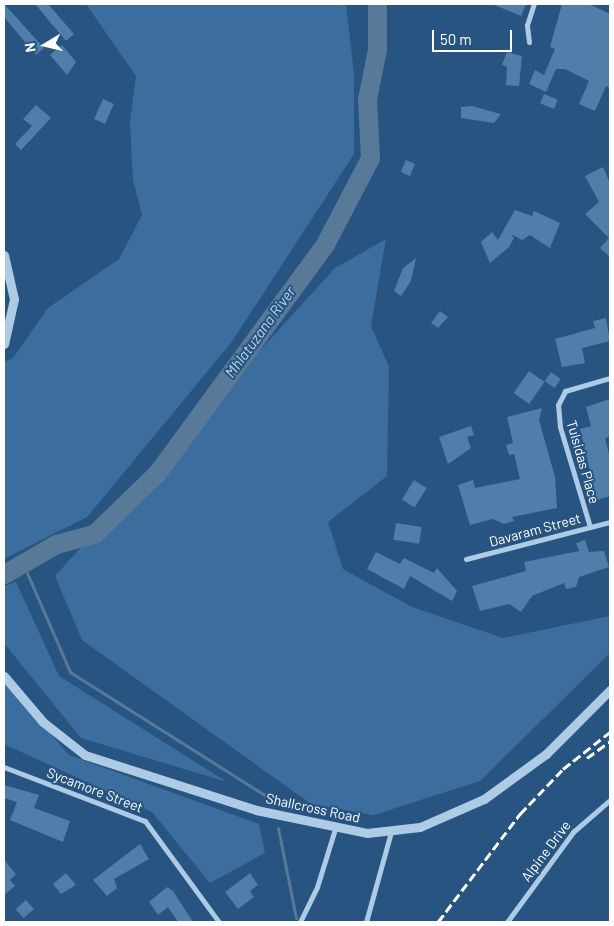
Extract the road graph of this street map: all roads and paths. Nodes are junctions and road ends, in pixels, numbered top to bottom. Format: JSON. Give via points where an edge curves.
{"nodes":[{"id":1,"x":534,"y":4,"type":"edge"},
{"id":2,"x":528,"y":42,"type":"dead end"},
{"id":3,"x":4,"y":255,"type":"edge"},
{"id":4,"x":4,"y":344,"type":"edge"},
{"id":5,"x":610,"y":378,"type":"edge"},
{"id":6,"x":610,"y":522,"type":"edge"},
{"id":7,"x":590,"y":527,"type":"junction"},
{"id":8,"x":466,"y":559,"type":"dead end"},
{"id":9,"x":4,"y":676,"type":"edge"},
{"id":10,"x":610,"y":690,"type":"edge"},
{"id":11,"x":4,"y":768,"type":"edge"},
{"id":12,"x":610,"y":800,"type":"edge"},
{"id":13,"x":335,"y":829,"type":"junction"},
{"id":14,"x":391,"y":832,"type":"junction"},
{"id":15,"x":219,"y":922,"type":"edge"},
{"id":16,"x":300,"y":922,"type":"edge"},
{"id":17,"x":366,"y":922,"type":"edge"},
{"id":18,"x":507,"y":922,"type":"edge"}],
"edges":[{"from":1,"to":2,"type":"street"},
{"from":3,"to":4,"type":"street","via":[[14,299]]},
{"from":5,"to":7,"type":"street","name":"Tulsidas Place","via":[[565,391],[558,405],[560,427]]},
{"from":6,"to":7,"type":"street","name":"Davaram Street"},
{"from":7,"to":8,"type":"street","name":"Davaram Street"},
{"from":9,"to":13,"type":"street","name":"Shallcross Road","via":[[48,727],[85,756],[256,810]]},
{"from":10,"to":14,"type":"street","name":"Shallcross Road","via":[[546,754],[484,799],[439,822]]},
{"from":11,"to":15,"type":"street","name":"Sycamore Street","via":[[145,821]]},
{"from":12,"to":18,"type":"street","name":"Alpine Drive","via":[[573,832]]},
{"from":13,"to":14,"type":"street","name":"Shallcross Road"},
{"from":13,"to":16,"type":"street","via":[[317,887]]},
{"from":14,"to":17,"type":"street"}]}
